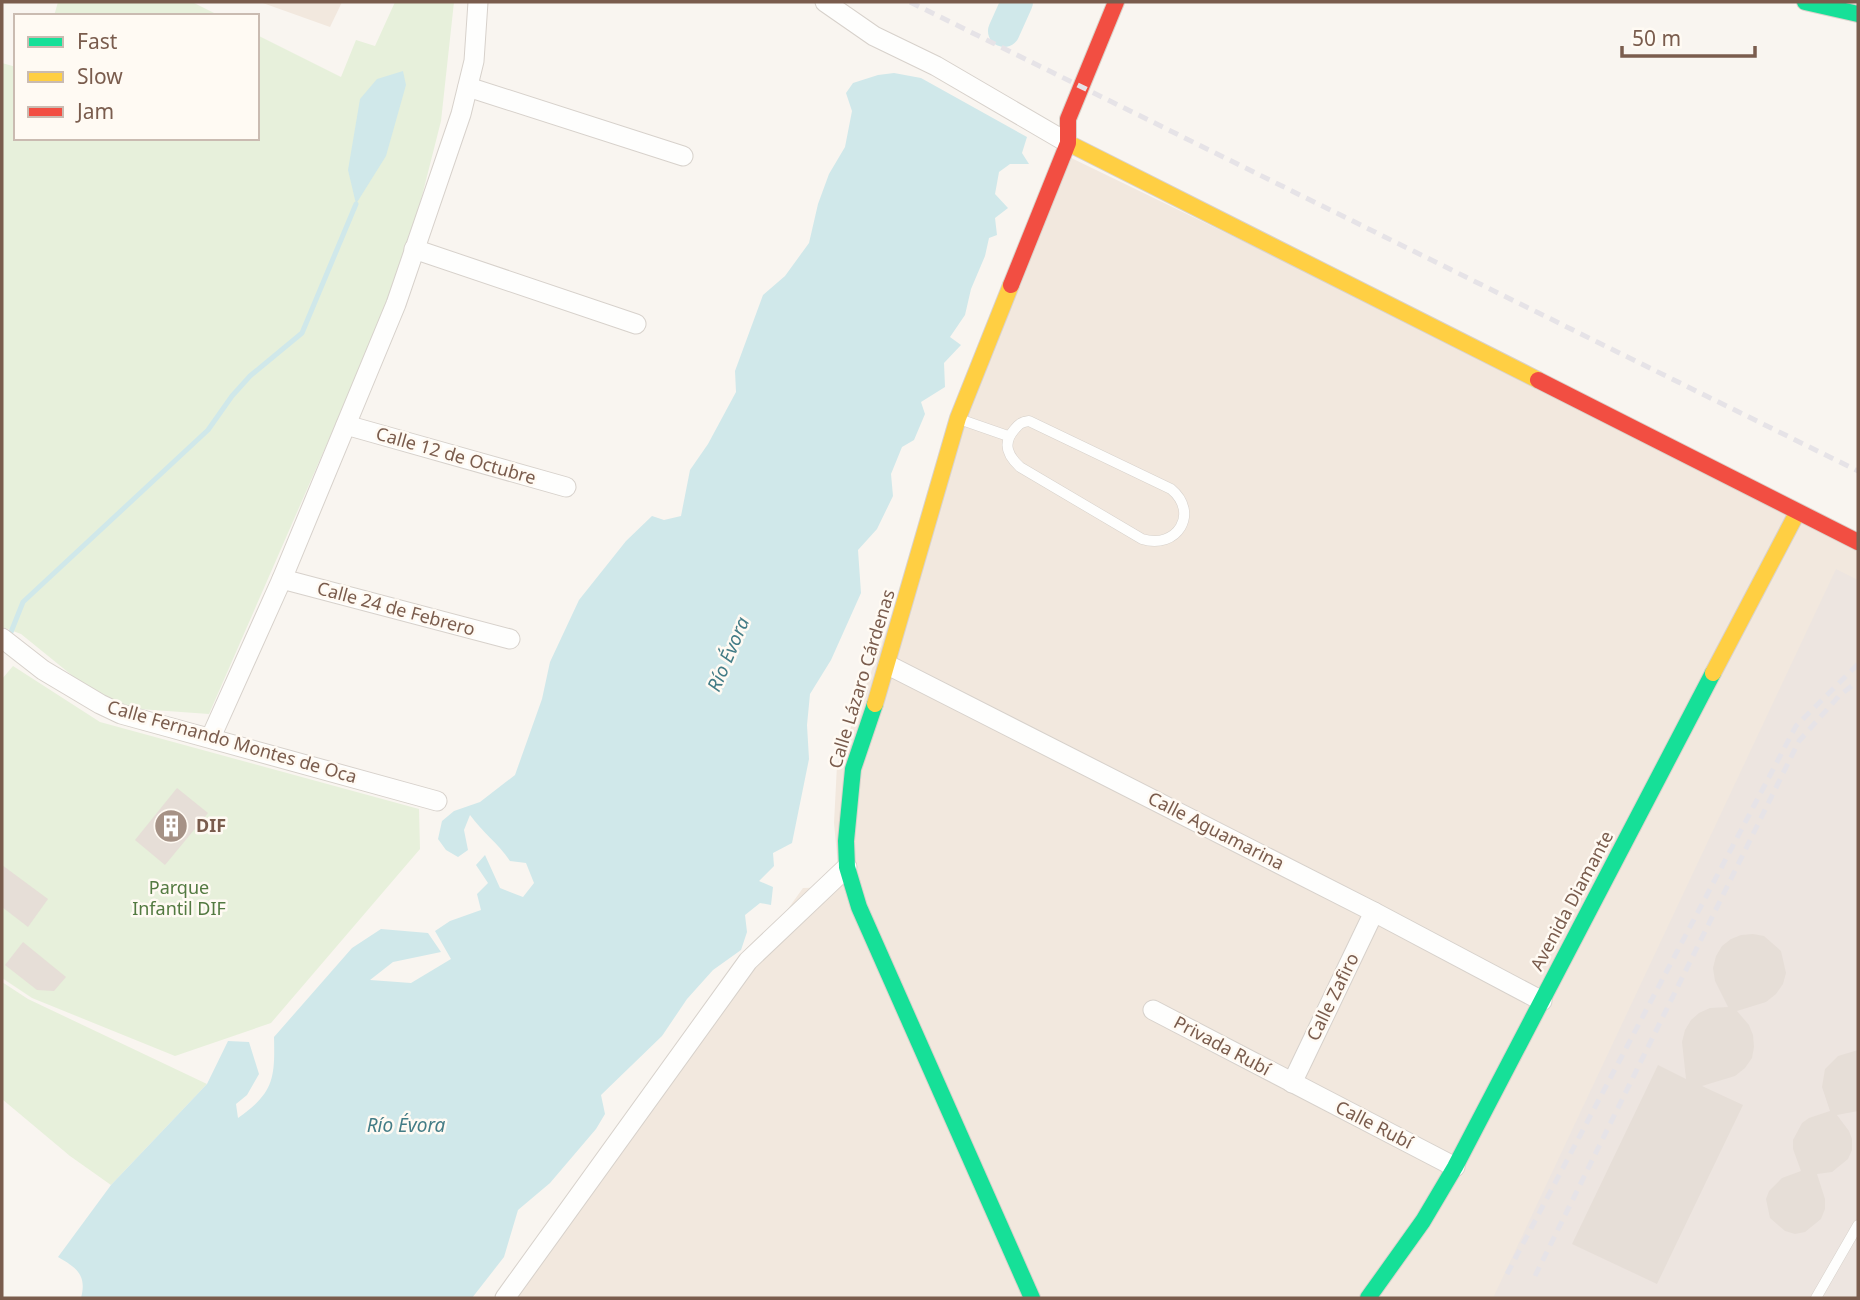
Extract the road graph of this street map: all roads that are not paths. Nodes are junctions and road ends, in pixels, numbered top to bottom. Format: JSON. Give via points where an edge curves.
{"nodes":[{"id":1,"x":478,"y":2,"type":"edge"},
{"id":2,"x":825,"y":2,"type":"edge"},
{"id":3,"x":1116,"y":2,"type":"edge"},
{"id":4,"x":1805,"y":2,"type":"edge"},
{"id":5,"x":1858,"y":14,"type":"edge"},
{"id":6,"x":468,"y":87,"type":"junction"},
{"id":7,"x":1068,"y":143,"type":"junction"},
{"id":8,"x":683,"y":156,"type":"dead end"},
{"id":9,"x":414,"y":249,"type":"junction"},
{"id":10,"x":636,"y":324,"type":"dead end"},
{"id":11,"x":958,"y":418,"type":"junction"},
{"id":12,"x":346,"y":425,"type":"junction"},
{"id":13,"x":1008,"y":436,"type":"junction"},
{"id":14,"x":566,"y":487,"type":"dead end"},
{"id":15,"x":1797,"y":513,"type":"junction"},
{"id":16,"x":1858,"y":542,"type":"edge"},
{"id":17,"x":282,"y":579,"type":"junction"},
{"id":18,"x":2,"y":638,"type":"edge"},
{"id":19,"x":510,"y":639,"type":"dead end"},
{"id":20,"x":888,"y":665,"type":"junction"},
{"id":21,"x":211,"y":737,"type":"junction"},
{"id":22,"x":437,"y":801,"type":"dead end"},
{"id":23,"x":847,"y":867,"type":"junction"},
{"id":24,"x":1374,"y":912,"type":"junction"},
{"id":25,"x":1542,"y":1001,"type":"junction"},
{"id":26,"x":1153,"y":1010,"type":"dead end"},
{"id":27,"x":1292,"y":1083,"type":"junction"},
{"id":28,"x":1455,"y":1167,"type":"junction"},
{"id":29,"x":1858,"y":1225,"type":"edge"},
{"id":30,"x":505,"y":1298,"type":"edge"},
{"id":31,"x":1032,"y":1298,"type":"edge"},
{"id":32,"x":1368,"y":1298,"type":"edge"},
{"id":33,"x":1816,"y":1298,"type":"edge"}],
"edges":[{"from":1,"to":6,"type":"street"},
{"from":2,"to":7,"type":"street","via":[[874,36],[936,66]]},
{"from":3,"to":7,"type":"street","name":"Calle Lázaro Cárdenas","via":[[1068,120]]},
{"from":4,"to":5,"type":"street"},
{"from":6,"to":8,"type":"street"},
{"from":6,"to":9,"type":"street"},
{"from":7,"to":11,"type":"street","name":"Calle Lázaro Cárdenas"},
{"from":7,"to":15,"type":"street"},
{"from":9,"to":10,"type":"street"},
{"from":9,"to":12,"type":"street"},
{"from":11,"to":13,"type":"lane"},
{"from":11,"to":20,"type":"street","name":"Calle Lázaro Cárdenas"},
{"from":12,"to":14,"type":"street","name":"Calle 12 de Octubre"},
{"from":12,"to":17,"type":"street"},
{"from":13,"to":13,"type":"lane","via":[[1009,455],[1020,467],[1142,538],[1164,541],[1181,528],[1182,504],[1171,489],[1037,423],[1022,422]]},
{"from":15,"to":16,"type":"street"},
{"from":15,"to":25,"type":"street","name":"Avenida Diamante"},
{"from":17,"to":19,"type":"street","name":"Calle 24 de Febrero"},
{"from":17,"to":21,"type":"street"},
{"from":18,"to":21,"type":"street","name":"Calle Fernando Montes de Oca","via":[[100,705]]},
{"from":20,"to":23,"type":"street","name":"Calle Lázaro Cárdenas","via":[[853,769],[846,817]]},
{"from":20,"to":24,"type":"street","name":"Calle Aguamarina"},
{"from":21,"to":22,"type":"street","name":"Calle Fernando Montes de Oca"},
{"from":23,"to":30,"type":"street","via":[[748,961]]},
{"from":23,"to":31,"type":"street","name":"Calle Lázaro Cárdenas","via":[[859,907]]},
{"from":24,"to":25,"type":"street","name":"Calle Aguamarina"},
{"from":24,"to":27,"type":"street","name":"Calle Zafiro"},
{"from":25,"to":28,"type":"street","name":"Avenida Diamante"},
{"from":26,"to":27,"type":"street","name":"Privada Rubí"},
{"from":27,"to":28,"type":"street","name":"Calle Rubí"},
{"from":28,"to":32,"type":"street","name":"Avenida Diamante"},
{"from":29,"to":33,"type":"lane"}]}
